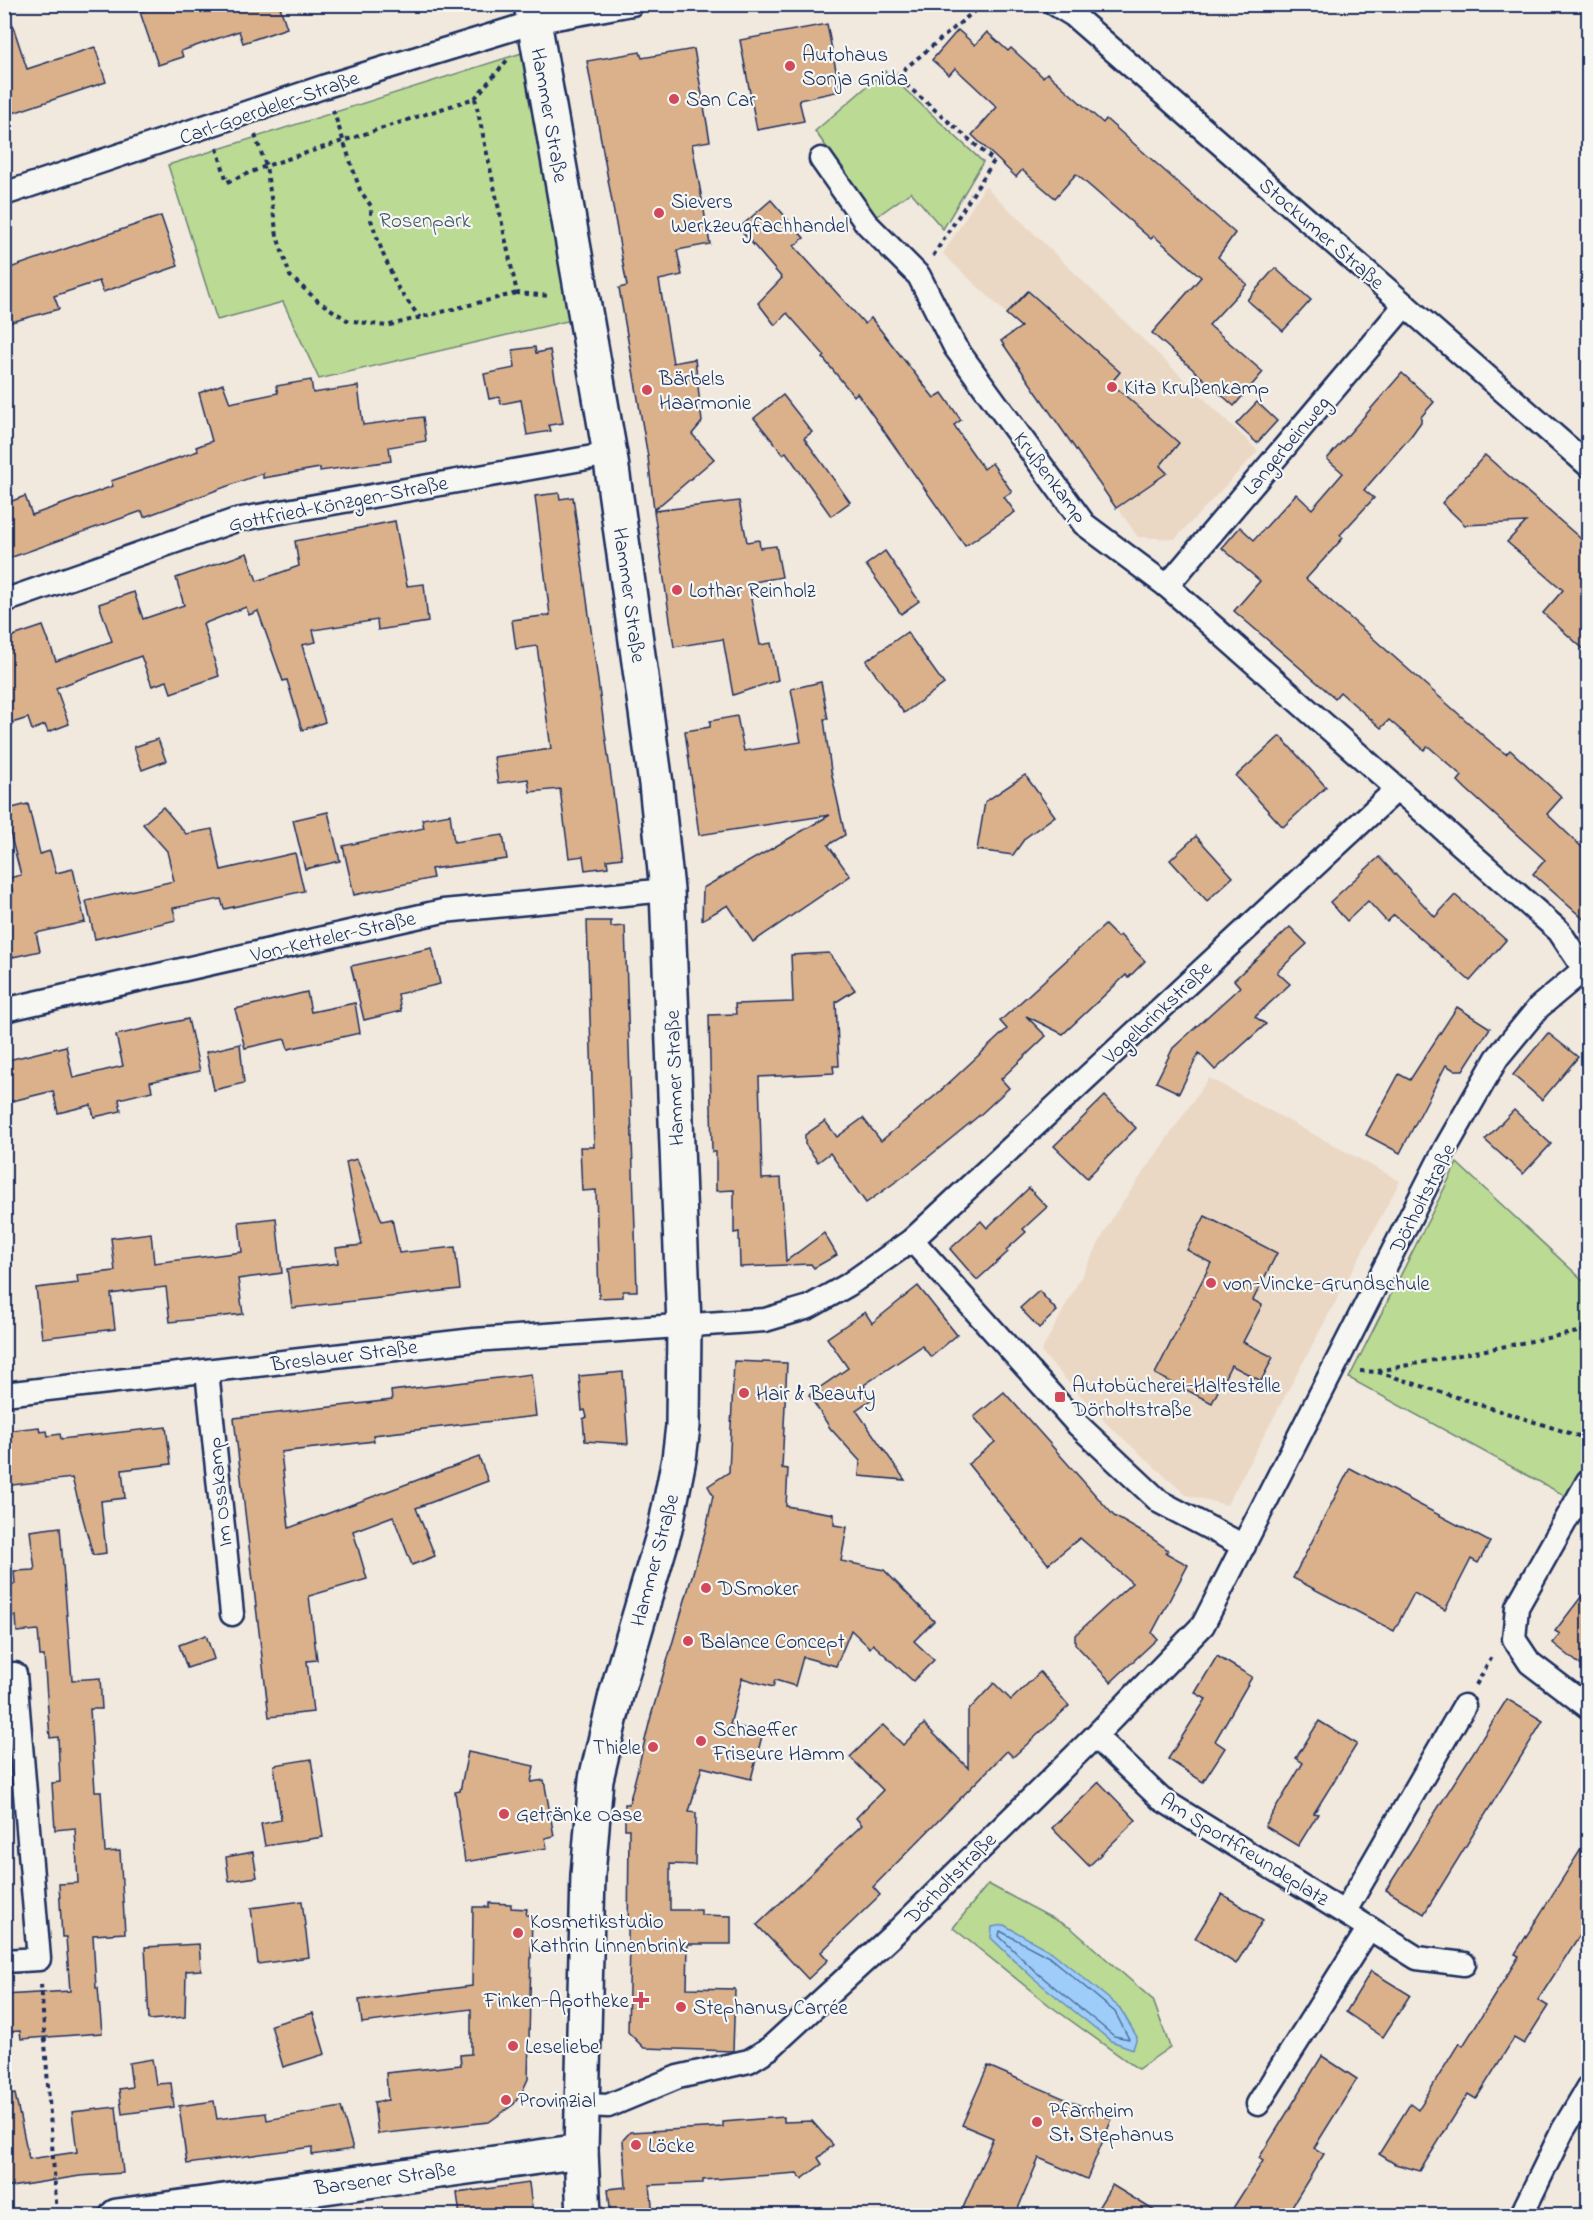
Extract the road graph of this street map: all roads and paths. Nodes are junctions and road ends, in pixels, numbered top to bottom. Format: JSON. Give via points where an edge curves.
{"nodes":[{"id":1,"x":632,"y":4,"type":"edge"},
{"id":2,"x":982,"y":4,"type":"edge"},
{"id":3,"x":1054,"y":4,"type":"edge"},
{"id":4,"x":533,"y":13,"type":"edge"},
{"id":5,"x":488,"y":81,"type":"dead end"},
{"id":6,"x":326,"y":86,"type":"junction"},
{"id":7,"x":475,"y":98,"type":"junction"},
{"id":8,"x":247,"y":114,"type":"junction"},
{"id":9,"x":212,"y":127,"type":"junction"},
{"id":10,"x":342,"y":142,"type":"junction"},
{"id":11,"x":821,"y":159,"type":"dead end"},
{"id":12,"x":266,"y":166,"type":"junction"},
{"id":13,"x":4,"y":194,"type":"edge"},
{"id":14,"x":919,"y":276,"type":"junction"},
{"id":15,"x":517,"y":292,"type":"junction"},
{"id":16,"x":583,"y":298,"type":"junction"},
{"id":17,"x":1405,"y":305,"type":"junction"},
{"id":18,"x":420,"y":318,"type":"junction"},
{"id":19,"x":610,"y":454,"type":"junction"},
{"id":20,"x":1588,"y":465,"type":"edge"},
{"id":21,"x":1167,"y":586,"type":"junction"},
{"id":22,"x":4,"y":601,"type":"edge"},
{"id":23,"x":1396,"y":790,"type":"junction"},
{"id":24,"x":667,"y":890,"type":"junction"},
{"id":25,"x":1586,"y":970,"type":"edge"},
{"id":26,"x":4,"y":1010,"type":"edge"},
{"id":27,"x":912,"y":1240,"type":"junction"},
{"id":28,"x":684,"y":1325,"type":"junction"},
{"id":29,"x":1588,"y":1330,"type":"edge"},
{"id":30,"x":1335,"y":1369,"type":"junction"},
{"id":31,"x":207,"y":1371,"type":"junction"},
{"id":32,"x":1378,"y":1371,"type":"junction"},
{"id":33,"x":4,"y":1394,"type":"edge"},
{"id":34,"x":1588,"y":1439,"type":"edge"},
{"id":35,"x":1588,"y":1481,"type":"edge"},
{"id":36,"x":1244,"y":1546,"type":"junction"},
{"id":37,"x":232,"y":1614,"type":"dead end"},
{"id":38,"x":1514,"y":1639,"type":"junction"},
{"id":39,"x":4,"y":1675,"type":"edge"},
{"id":40,"x":1464,"y":1707,"type":"joint"},
{"id":41,"x":1588,"y":1707,"type":"edge"},
{"id":42,"x":1095,"y":1736,"type":"junction"},
{"id":43,"x":1345,"y":1911,"type":"junction"},
{"id":44,"x":1369,"y":1928,"type":"junction"},
{"id":45,"x":39,"y":1959,"type":"junction"},
{"id":46,"x":4,"y":1961,"type":"edge"},
{"id":47,"x":1464,"y":1964,"type":"dead end"},
{"id":48,"x":1588,"y":2088,"type":"edge"},
{"id":49,"x":1258,"y":2104,"type":"dead end"},
{"id":50,"x":584,"y":2105,"type":"junction"},
{"id":51,"x":581,"y":2151,"type":"junction"},
{"id":52,"x":57,"y":2216,"type":"edge"},
{"id":53,"x":117,"y":2216,"type":"edge"},
{"id":54,"x":584,"y":2216,"type":"edge"},
{"id":55,"x":1521,"y":2216,"type":"edge"}],
"edges":[{"from":1,"to":4,"type":"street"},
{"from":2,"to":14,"type":"path","via":[[896,76],[994,161]]},
{"from":3,"to":17,"type":"street","name":"Stockumer Straße","via":[[1073,15]]},
{"from":4,"to":6,"type":"street","name":"Carl-Goerdeler-Straße"},
{"from":4,"to":16,"type":"main road","name":"Hammer Straße"},
{"from":5,"to":7,"type":"path"},
{"from":6,"to":8,"type":"street","name":"Carl-Goerdeler-Straße"},
{"from":6,"to":10,"type":"path"},
{"from":7,"to":10,"type":"path"},
{"from":7,"to":15,"type":"path"},
{"from":8,"to":9,"type":"street","name":"Carl-Goerdeler-Straße"},
{"from":8,"to":12,"type":"path"},
{"from":9,"to":12,"type":"path","via":[[227,182]]},
{"from":9,"to":13,"type":"street","name":"Carl-Goerdeler-Straße"},
{"from":10,"to":12,"type":"path"},
{"from":10,"to":18,"type":"path","via":[[360,190],[371,206],[371,220],[398,288]]},
{"from":11,"to":14,"type":"street","name":"Krußenkamp","via":[[866,223]]},
{"from":12,"to":18,"type":"path","via":[[277,236],[290,276],[347,320],[386,326]]},
{"from":14,"to":21,"type":"street","name":"Krußenkamp","via":[[955,347],[1084,524]]},
{"from":15,"to":16,"type":"path"},
{"from":15,"to":18,"type":"path"},
{"from":16,"to":19,"type":"main road","name":"Hammer Straße"},
{"from":17,"to":20,"type":"street","name":"Stockumer Straße"},
{"from":17,"to":21,"type":"street","name":"Langerbeinweg"},
{"from":19,"to":22,"type":"street","name":"Gottfried-Könzgen-Straße","via":[[236,520]]},
{"from":19,"to":24,"type":"main road","name":"Hammer Straße"},
{"from":21,"to":23,"type":"street","name":"Krußenkamp"},
{"from":23,"to":25,"type":"street","via":[[1559,931]]},
{"from":23,"to":27,"type":"street","name":"Vogelbrinkstraße"},
{"from":24,"to":26,"type":"street","name":"Von-Ketteler-Straße","via":[[443,911]]},
{"from":24,"to":28,"type":"main road","name":"Hammer Straße"},
{"from":25,"to":30,"type":"street","name":"Dörholtstraße","via":[[1539,1007],[1497,1058],[1445,1149]]},
{"from":27,"to":28,"type":"street","name":"Vogelbrinkstraße","via":[[809,1307],[765,1320]]},
{"from":27,"to":36,"type":"street","via":[[1078,1425],[1160,1502]]},
{"from":28,"to":31,"type":"street","name":"Breslauer Straße","via":[[474,1340]]},
{"from":28,"to":50,"type":"main road","name":"Hammer Straße","via":[[679,1459],[665,1529],[616,1695],[596,1779],[588,1875]]},
{"from":29,"to":32,"type":"path"},
{"from":30,"to":32,"type":"path"},
{"from":30,"to":36,"type":"street","name":"Dörholtstraße"},
{"from":31,"to":33,"type":"street","name":"Breslauer Straße"},
{"from":31,"to":37,"type":"street","name":"Im Osskamp"},
{"from":32,"to":34,"type":"path"},
{"from":35,"to":38,"type":"street","via":[[1517,1607]]},
{"from":36,"to":42,"type":"street","name":"Dörholtstraße","via":[[1203,1625]]},
{"from":38,"to":40,"type":"path","via":[[1492,1656]]},
{"from":38,"to":41,"type":"street","via":[[1530,1663]]},
{"from":39,"to":45,"type":"street","via":[[15,1674]]},
{"from":40,"to":43,"type":"street","name":"Am Sportfreundeplatz"},
{"from":42,"to":43,"type":"street","name":"Am Sportfreundeplatz","via":[[1161,1799]]},
{"from":42,"to":50,"type":"street","name":"Dörholtstraße","via":[[895,1933],[770,2048],[749,2061],[669,2080],[608,2106]]},
{"from":43,"to":44,"type":"street","name":"Am Sportfreundeplatz"},
{"from":44,"to":47,"type":"street","name":"Am Sportfreundeplatz","via":[[1417,1958]]},
{"from":44,"to":49,"type":"street"},
{"from":45,"to":46,"type":"street"},
{"from":45,"to":52,"type":"path"},
{"from":48,"to":55,"type":"street"},
{"from":50,"to":51,"type":"main road","name":"Hammer Straße"},
{"from":51,"to":53,"type":"main road","name":"Barsener Straße"},
{"from":51,"to":54,"type":"main road","name":"Hammer Straße"}]}
